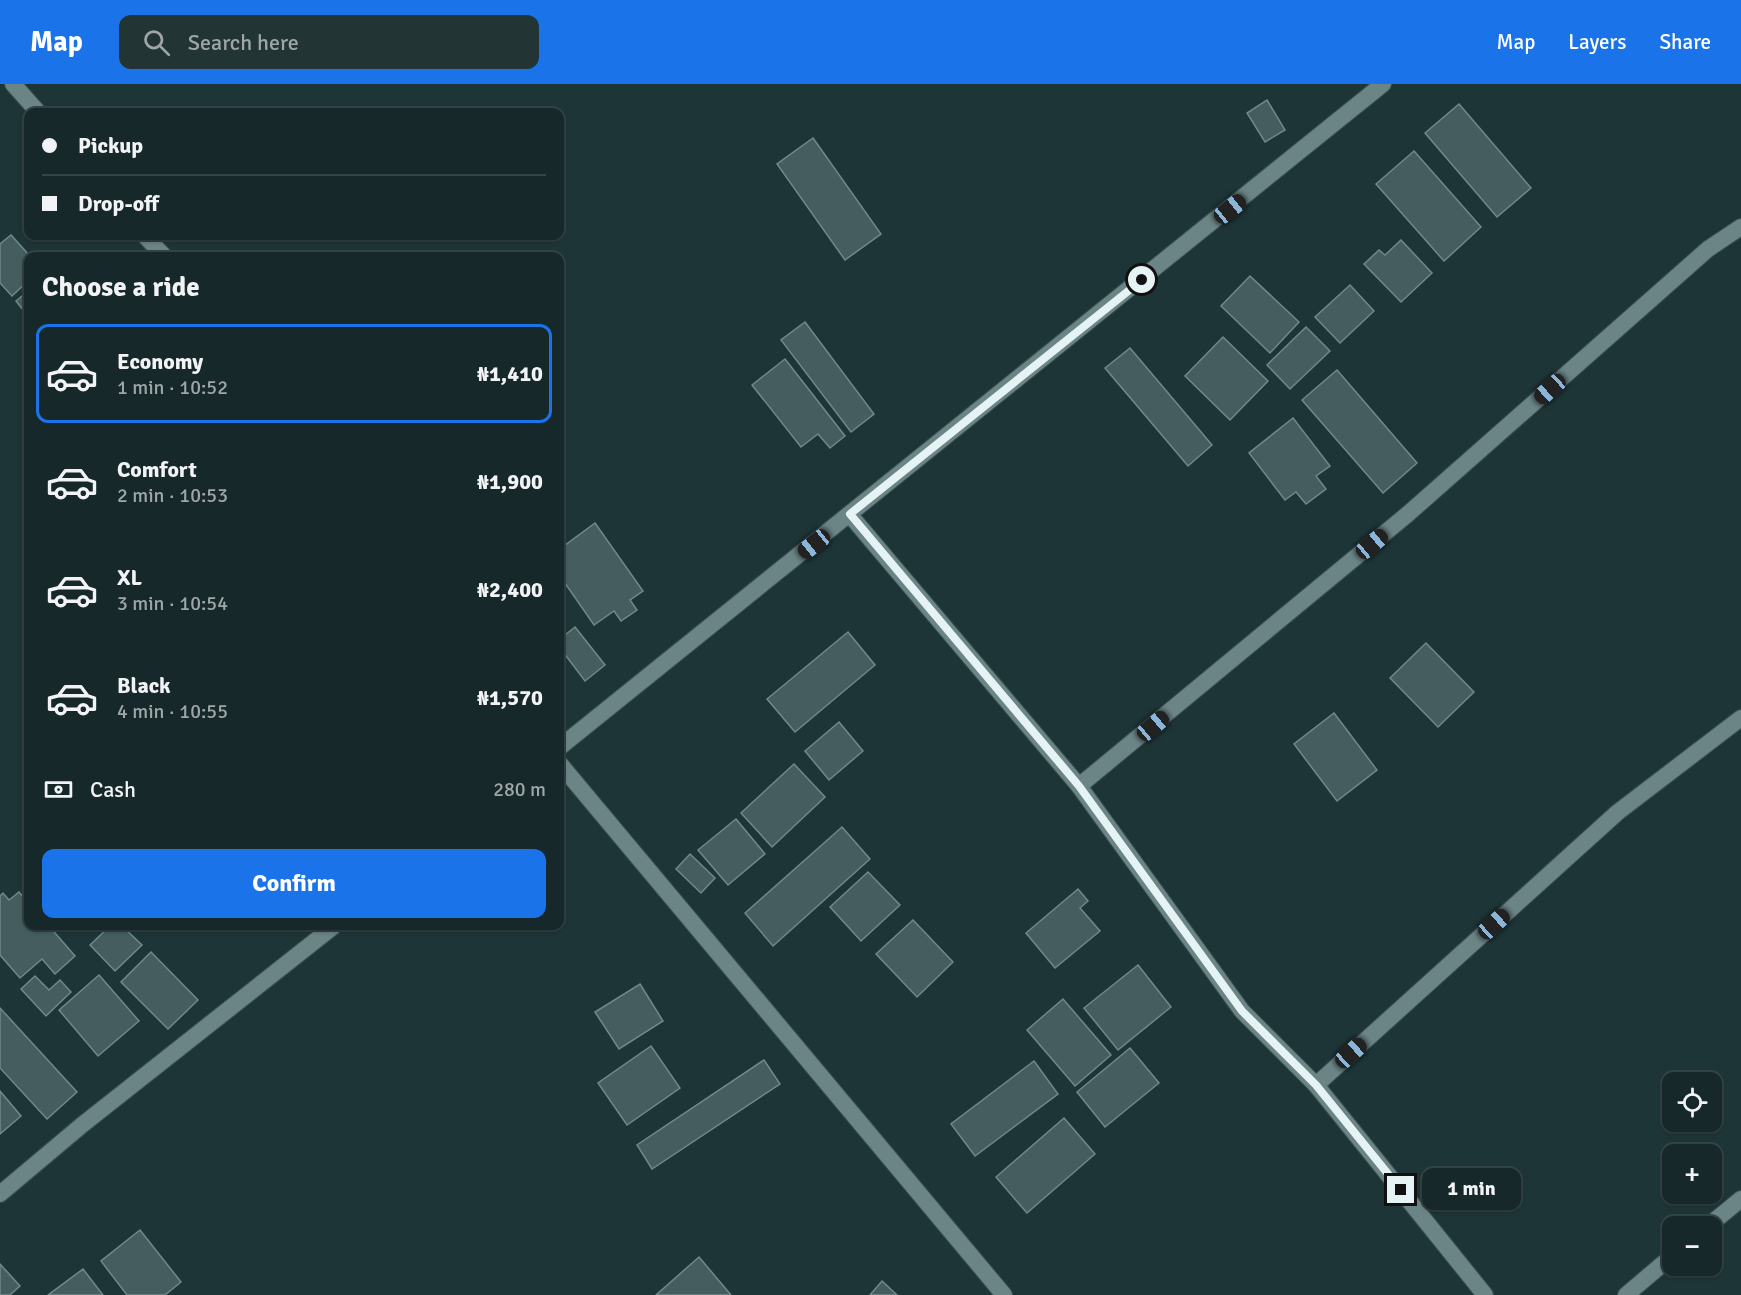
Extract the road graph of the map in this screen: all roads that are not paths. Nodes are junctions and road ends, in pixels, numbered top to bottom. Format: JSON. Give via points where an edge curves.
{"nodes":[{"id":1,"x":13,"y":84,"type":"edge"},
{"id":2,"x":1383,"y":84,"type":"edge"},
{"id":3,"x":34,"y":108,"type":"edge"},
{"id":4,"x":1741,"y":227,"type":"edge"},
{"id":5,"x":149,"y":240,"type":"edge"},
{"id":6,"x":160,"y":252,"type":"edge"},
{"id":7,"x":850,"y":514,"type":"junction"},
{"id":8,"x":1741,"y":718,"type":"edge"},
{"id":9,"x":564,"y":744,"type":"edge"},
{"id":10,"x":564,"y":769,"type":"edge"},
{"id":11,"x":1079,"y":786,"type":"junction"},
{"id":12,"x":329,"y":930,"type":"edge"},
{"id":13,"x":1316,"y":1085,"type":"junction"},
{"id":14,"x":0,"y":1194,"type":"edge"},
{"id":15,"x":1741,"y":1199,"type":"edge"},
{"id":16,"x":1720,"y":1216,"type":"edge"},
{"id":17,"x":1662,"y":1264,"type":"edge"},
{"id":18,"x":1004,"y":1295,"type":"edge"},
{"id":19,"x":1485,"y":1295,"type":"edge"},
{"id":20,"x":1626,"y":1295,"type":"edge"}],
"edges":[{"from":1,"to":3,"type":"street"},
{"from":2,"to":7,"type":"street"},
{"from":4,"to":11,"type":"street","via":[[1708,249],[1409,513]]},
{"from":5,"to":6,"type":"street"},
{"from":7,"to":9,"type":"street"},
{"from":7,"to":11,"type":"street"},
{"from":8,"to":13,"type":"street","via":[[1618,812]]},
{"from":10,"to":18,"type":"street"},
{"from":11,"to":13,"type":"street","via":[[1242,1011]]},
{"from":12,"to":14,"type":"street"},
{"from":13,"to":19,"type":"street"},
{"from":15,"to":16,"type":"street"},
{"from":17,"to":20,"type":"street"}]}
